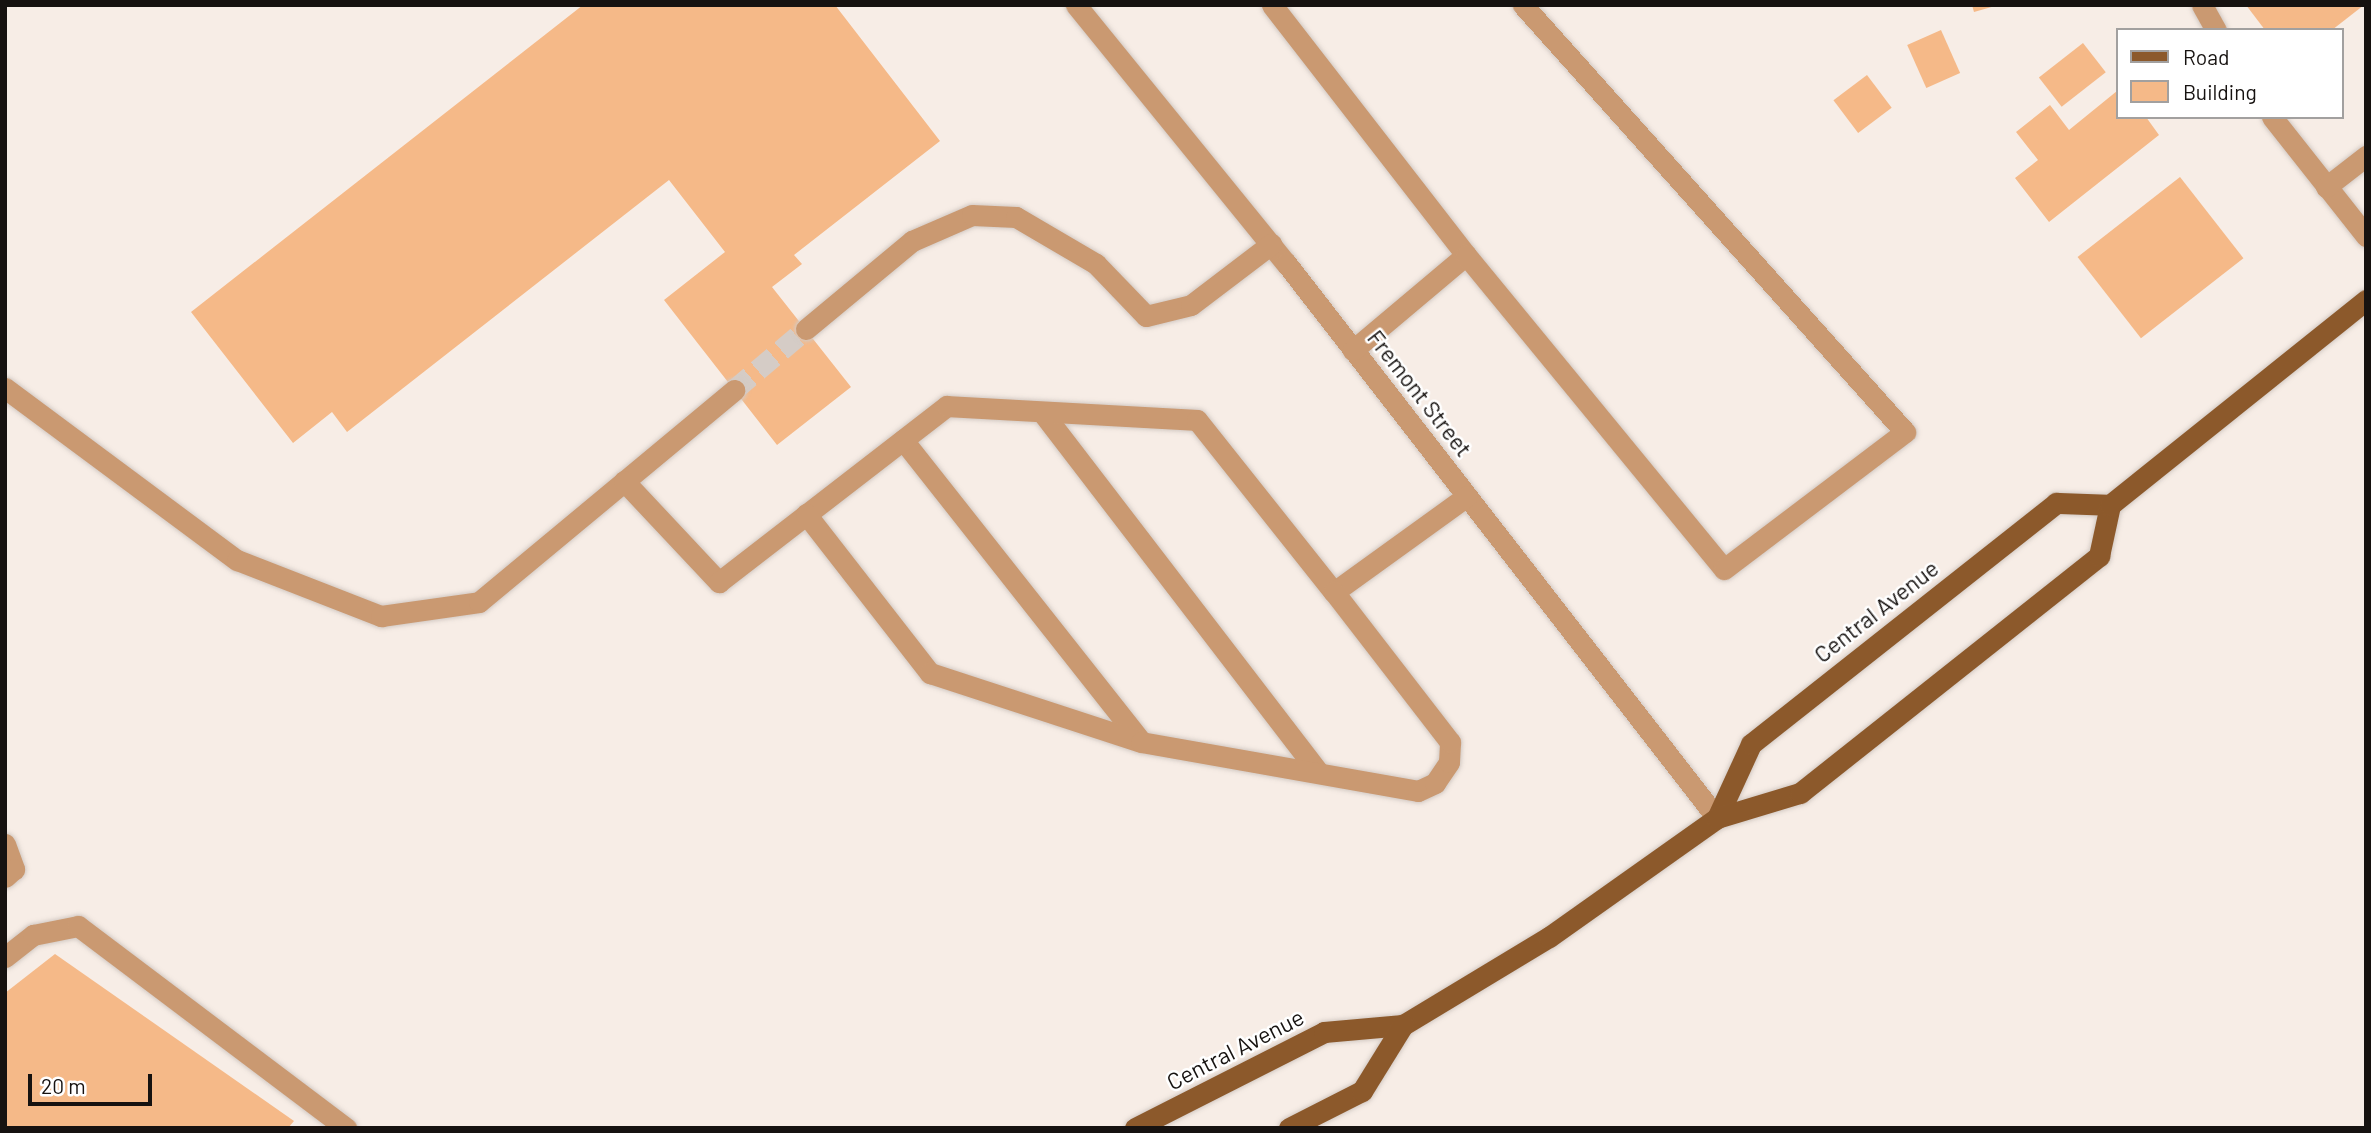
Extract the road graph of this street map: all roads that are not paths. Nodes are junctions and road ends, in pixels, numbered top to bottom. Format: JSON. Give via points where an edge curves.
{"nodes":[{"id":1,"x":1272,"y":5,"type":"edge"},
{"id":2,"x":1523,"y":5,"type":"edge"},
{"id":3,"x":2202,"y":5,"type":"edge"},
{"id":4,"x":1082,"y":7,"type":"edge"},
{"id":5,"x":2215,"y":28,"type":"edge"},
{"id":6,"x":2274,"y":119,"type":"edge"},
{"id":7,"x":2366,"y":156,"type":"edge"},
{"id":8,"x":2326,"y":187,"type":"junction"},
{"id":9,"x":2366,"y":236,"type":"edge"},
{"id":10,"x":1271,"y":244,"type":"junction"},
{"id":11,"x":1466,"y":255,"type":"junction"},
{"id":12,"x":2366,"y":300,"type":"edge"},
{"id":13,"x":806,"y":329,"type":"tunnel mouth"},
{"id":14,"x":1353,"y":350,"type":"junction"},
{"id":15,"x":5,"y":388,"type":"edge"},
{"id":16,"x":734,"y":390,"type":"tunnel mouth"},
{"id":17,"x":1042,"y":412,"type":"junction"},
{"id":18,"x":903,"y":440,"type":"junction"},
{"id":19,"x":624,"y":481,"type":"junction"},
{"id":20,"x":1467,"y":496,"type":"junction"},
{"id":21,"x":2110,"y":505,"type":"junction"},
{"id":22,"x":806,"y":514,"type":"junction"},
{"id":23,"x":1334,"y":592,"type":"junction"},
{"id":24,"x":1141,"y":742,"type":"junction"},
{"id":25,"x":1318,"y":772,"type":"junction"},
{"id":26,"x":1717,"y":818,"type":"junction"},
{"id":27,"x":5,"y":844,"type":"edge"},
{"id":28,"x":5,"y":877,"type":"edge"},
{"id":29,"x":5,"y":957,"type":"edge"},
{"id":30,"x":1403,"y":1025,"type":"junction"},
{"id":31,"x":346,"y":1128,"type":"edge"},
{"id":32,"x":1135,"y":1128,"type":"edge"},
{"id":33,"x":1289,"y":1128,"type":"edge"}],
"edges":[{"from":1,"to":11,"type":"street"},
{"from":2,"to":11,"type":"street","via":[[1905,432],[1724,569]]},
{"from":3,"to":5,"type":"street"},
{"from":4,"to":10,"type":"street","name":"Fremont Street"},
{"from":6,"to":8,"type":"street"},
{"from":7,"to":8,"type":"street"},
{"from":8,"to":9,"type":"street"},
{"from":10,"to":13,"type":"street","via":[[1191,305],[1146,316],[1096,264],[1016,217],[972,215],[912,241]]},
{"from":10,"to":14,"type":"street","name":"Fremont Street"},
{"from":11,"to":14,"type":"street"},
{"from":12,"to":21,"type":"main road"},
{"from":14,"to":20,"type":"street","name":"Fremont Street"},
{"from":15,"to":19,"type":"street","via":[[237,560],[381,616],[479,602]]},
{"from":16,"to":19,"type":"street"},
{"from":17,"to":18,"type":"street","via":[[947,406]]},
{"from":17,"to":23,"type":"street","via":[[1197,420]]},
{"from":17,"to":25,"type":"street"},
{"from":18,"to":22,"type":"street"},
{"from":18,"to":24,"type":"street"},
{"from":19,"to":22,"type":"street","via":[[719,582]]},
{"from":20,"to":23,"type":"street"},
{"from":20,"to":26,"type":"street","name":"Fremont Street"},
{"from":21,"to":26,"type":"main road","name":"Central Avenue","via":[[2099,556],[1800,793]]},
{"from":21,"to":26,"type":"main road","name":"Central Avenue","via":[[2056,503],[1751,744]]},
{"from":22,"to":24,"type":"street","via":[[930,673]]},
{"from":23,"to":25,"type":"street","via":[[1450,742],[1449,762],[1435,783],[1418,791]]},
{"from":24,"to":25,"type":"street"},
{"from":26,"to":30,"type":"main road","name":"Central Avenue","via":[[1549,937]]},
{"from":27,"to":28,"type":"street","via":[[14,869]]},
{"from":29,"to":31,"type":"street","via":[[33,935],[78,926]]},
{"from":30,"to":32,"type":"main road","name":"Central Avenue","via":[[1324,1032]]},
{"from":30,"to":33,"type":"main road","name":"Central Avenue","via":[[1362,1091]]}]}
